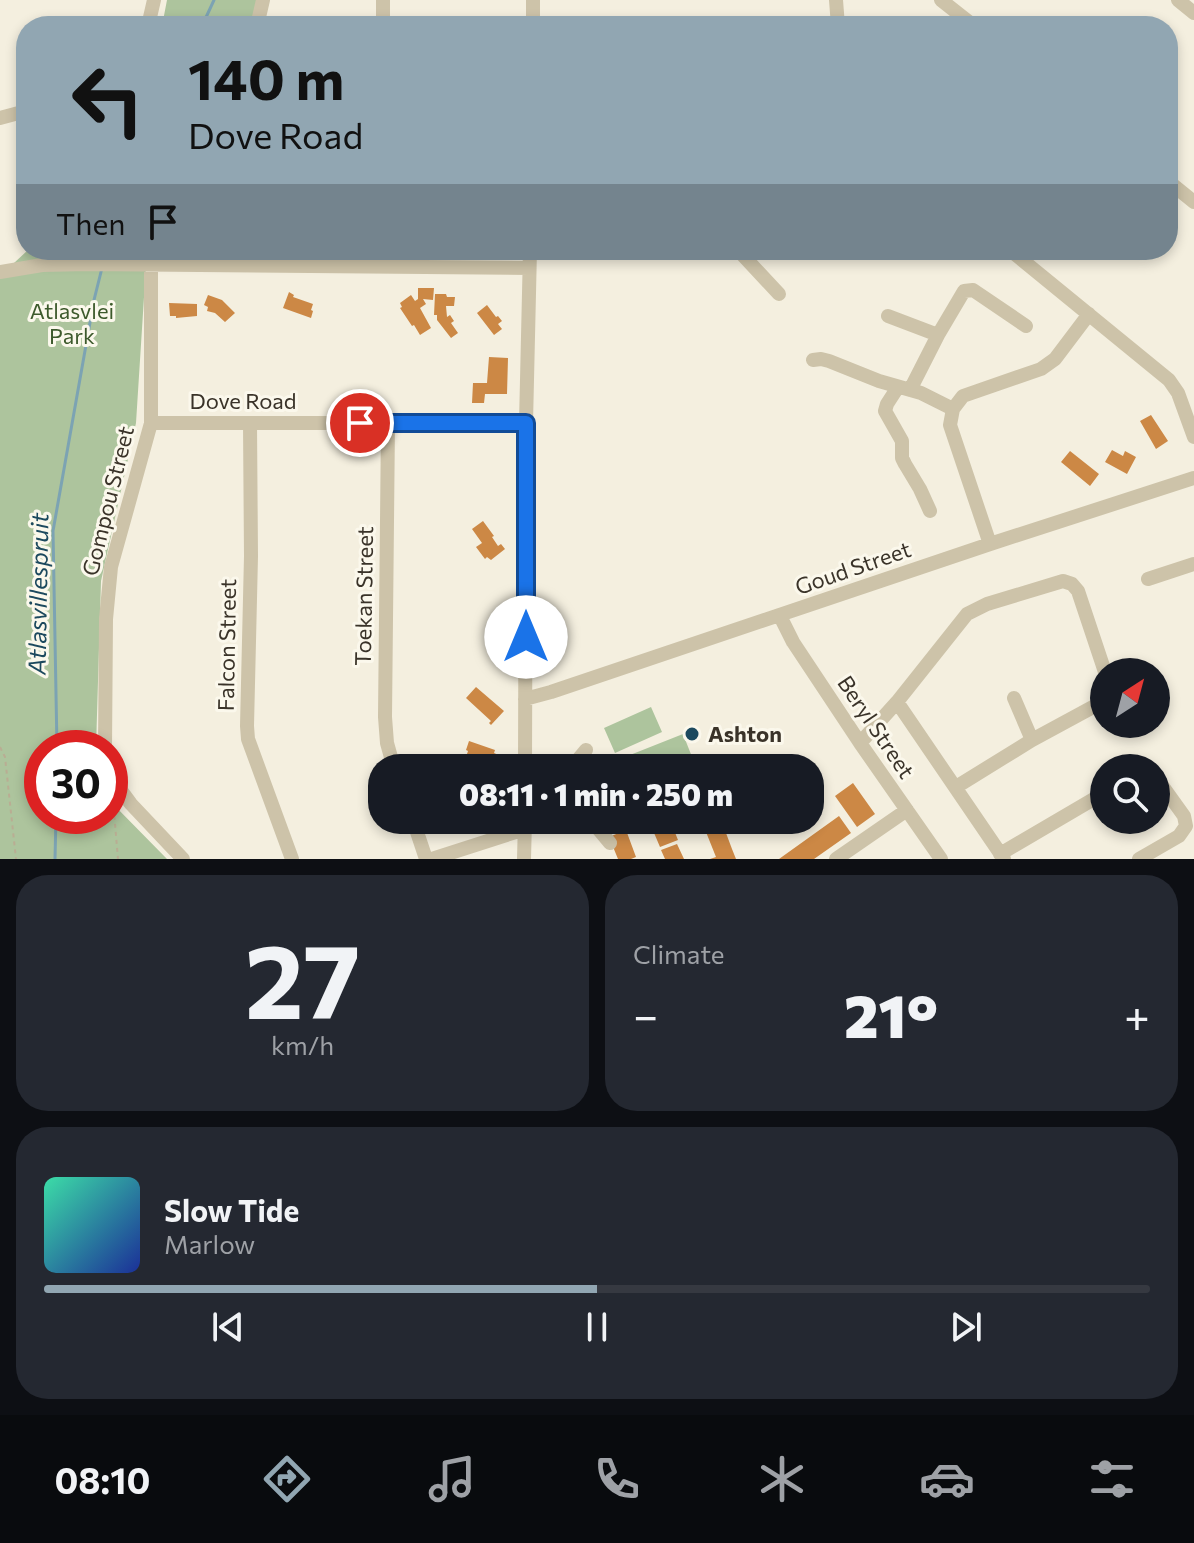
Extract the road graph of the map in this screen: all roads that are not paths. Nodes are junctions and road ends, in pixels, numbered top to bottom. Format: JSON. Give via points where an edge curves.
{"nodes":[{"id":1,"x":941,"y":0,"type":"edge"},
{"id":2,"x":1178,"y":0,"type":"edge"},
{"id":3,"x":1194,"y":13,"type":"edge"},
{"id":4,"x":961,"y":16,"type":"edge"},
{"id":5,"x":1178,"y":189,"type":"edge"},
{"id":6,"x":1194,"y":202,"type":"edge"},
{"id":7,"x":201,"y":260,"type":"edge"},
{"id":8,"x":281,"y":260,"type":"edge"},
{"id":9,"x":382,"y":260,"type":"edge"},
{"id":10,"x":529,"y":260,"type":"edge"},
{"id":11,"x":747,"y":260,"type":"edge"},
{"id":12,"x":1022,"y":260,"type":"edge"},
{"id":13,"x":151,"y":265,"type":"junction"},
{"id":14,"x":382,"y":266,"type":"junction"},
{"id":15,"x":529,"y":268,"type":"junction"},
{"id":16,"x":0,"y":272,"type":"edge"},
{"id":17,"x":779,"y":294,"type":"dead end"},
{"id":18,"x":1089,"y":314,"type":"junction"},
{"id":19,"x":888,"y":316,"type":"dead end"},
{"id":20,"x":1026,"y":326,"type":"dead end"},
{"id":21,"x":938,"y":335,"type":"junction"},
{"id":22,"x":813,"y":360,"type":"dead end"},
{"id":23,"x":904,"y":388,"type":"junction"},
{"id":24,"x":953,"y":409,"type":"junction"},
{"id":25,"x":151,"y":423,"type":"junction"},
{"id":26,"x":388,"y":423,"type":"junction"},
{"id":27,"x":526,"y":423,"type":"junction"},
{"id":28,"x":250,"y":424,"type":"junction"},
{"id":29,"x":1194,"y":437,"type":"edge"},
{"id":30,"x":1194,"y":478,"type":"edge"},
{"id":31,"x":930,"y":511,"type":"dead end"},
{"id":32,"x":990,"y":544,"type":"junction"},
{"id":33,"x":1194,"y":564,"type":"edge"},
{"id":34,"x":1148,"y":579,"type":"dead end"},
{"id":35,"x":780,"y":616,"type":"junction"},
{"id":36,"x":1100,"y":658,"type":"edge"},
{"id":37,"x":1014,"y":698,"type":"dead end"},
{"id":38,"x":525,"y":699,"type":"junction"},
{"id":39,"x":897,"y":702,"type":"junction"},
{"id":40,"x":1090,"y":709,"type":"edge"},
{"id":41,"x":105,"y":730,"type":"edge"},
{"id":42,"x":1032,"y":740,"type":"junction"},
{"id":43,"x":860,"y":743,"type":"junction"},
{"id":44,"x":586,"y":750,"type":"dead end"},
{"id":45,"x":390,"y":754,"type":"edge"},
{"id":46,"x":525,"y":754,"type":"edge"},
{"id":47,"x":583,"y":754,"type":"edge"},
{"id":48,"x":956,"y":787,"type":"junction"},
{"id":49,"x":1170,"y":796,"type":"edge"},
{"id":50,"x":128,"y":800,"type":"edge"},
{"id":51,"x":1090,"y":802,"type":"edge"},
{"id":52,"x":907,"y":810,"type":"junction"},
{"id":53,"x":419,"y":834,"type":"edge"},
{"id":54,"x":498,"y":834,"type":"edge"},
{"id":55,"x":525,"y":834,"type":"edge"},
{"id":56,"x":602,"y":834,"type":"edge"},
{"id":57,"x":610,"y":843,"type":"dead end"},
{"id":58,"x":1002,"y":857,"type":"edge"},
{"id":59,"x":183,"y":859,"type":"edge"},
{"id":60,"x":292,"y":859,"type":"edge"},
{"id":61,"x":429,"y":859,"type":"edge"},
{"id":62,"x":524,"y":859,"type":"edge"},
{"id":63,"x":836,"y":859,"type":"edge"},
{"id":64,"x":941,"y":859,"type":"edge"},
{"id":65,"x":1139,"y":859,"type":"edge"}],
"edges":[{"from":1,"to":4,"type":"street"},
{"from":2,"to":3,"type":"street"},
{"from":5,"to":6,"type":"street"},
{"from":7,"to":13,"type":"street"},
{"from":8,"to":14,"type":"street"},
{"from":9,"to":14,"type":"street"},
{"from":10,"to":15,"type":"street"},
{"from":11,"to":17,"type":"street"},
{"from":12,"to":18,"type":"street"},
{"from":13,"to":16,"type":"street","via":[[42,265]]},
{"from":13,"to":25,"type":"street","name":"Gompou Street"},
{"from":14,"to":15,"type":"street"},
{"from":15,"to":27,"type":"street"},
{"from":18,"to":24,"type":"street","via":[[1041,369],[963,396]]},
{"from":18,"to":29,"type":"street","via":[[1169,380]]},
{"from":19,"to":21,"type":"street"},
{"from":20,"to":21,"type":"street","via":[[973,290],[964,291]]},
{"from":21,"to":23,"type":"street"},
{"from":22,"to":23,"type":"street"},
{"from":23,"to":24,"type":"street"},
{"from":23,"to":31,"type":"street","via":[[885,411]]},
{"from":24,"to":32,"type":"street","via":[[950,425]]},
{"from":25,"to":28,"type":"street","name":"Dove Road"},
{"from":25,"to":41,"type":"street","name":"Gompou Street","via":[[111,567]]},
{"from":26,"to":27,"type":"street","name":"Dove Road"},
{"from":26,"to":28,"type":"street","name":"Dove Road"},
{"from":26,"to":45,"type":"street","name":"Toekan Street","via":[[385,717]]},
{"from":27,"to":38,"type":"street"},
{"from":28,"to":60,"type":"street","name":"Falcon Street","via":[[248,739]]},
{"from":30,"to":32,"type":"street","name":"Goud Street"},
{"from":32,"to":35,"type":"street","name":"Goud Street"},
{"from":33,"to":34,"type":"street"},
{"from":35,"to":38,"type":"street","name":"Goud Street"},
{"from":35,"to":43,"type":"street","name":"Beryl Street"},
{"from":36,"to":39,"type":"street","via":[[1078,591],[1063,581],[967,614]]},
{"from":37,"to":42,"type":"street"},
{"from":38,"to":46,"type":"street"},
{"from":39,"to":43,"type":"street"},
{"from":39,"to":48,"type":"street"},
{"from":40,"to":42,"type":"street"},
{"from":42,"to":48,"type":"street"},
{"from":43,"to":52,"type":"street","name":"Beryl Street"},
{"from":44,"to":47,"type":"street"},
{"from":48,"to":58,"type":"street"},
{"from":49,"to":65,"type":"street","via":[[1186,826],[1179,836]]},
{"from":50,"to":59,"type":"street"},
{"from":51,"to":58,"type":"street"},
{"from":52,"to":63,"type":"street"},
{"from":52,"to":64,"type":"street","name":"Beryl Street"},
{"from":53,"to":61,"type":"street"},
{"from":54,"to":61,"type":"street"},
{"from":55,"to":62,"type":"street"},
{"from":56,"to":57,"type":"street"}]}
